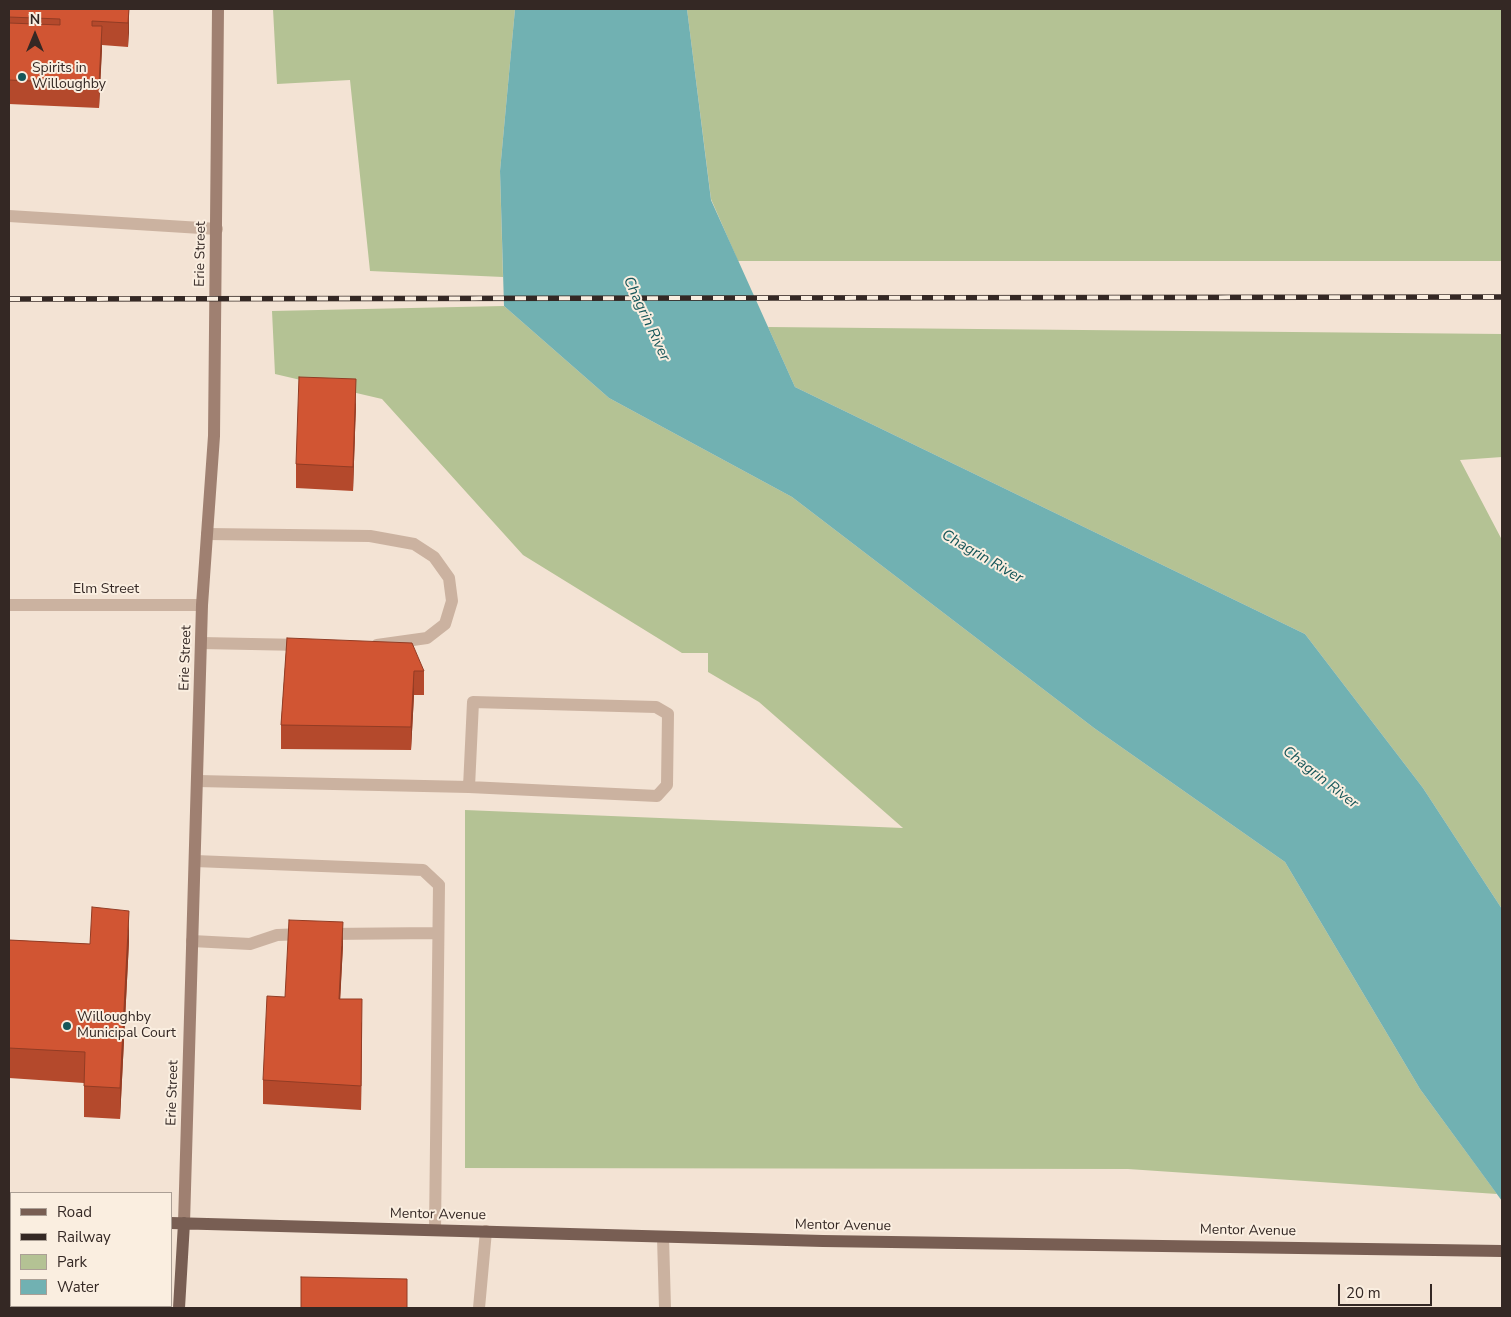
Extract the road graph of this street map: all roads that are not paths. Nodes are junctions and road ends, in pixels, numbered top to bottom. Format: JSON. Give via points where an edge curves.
{"nodes":[{"id":1,"x":218,"y":9,"type":"edge"},
{"id":2,"x":9,"y":216,"type":"edge"},
{"id":3,"x":217,"y":229,"type":"junction"},
{"id":4,"x":208,"y":534,"type":"junction"},
{"id":5,"x":9,"y":605,"type":"edge"},
{"id":6,"x":202,"y":605,"type":"junction"},
{"id":7,"x":201,"y":643,"type":"junction"},
{"id":8,"x":317,"y":645,"type":"edge"},
{"id":9,"x":365,"y":646,"type":"edge"},
{"id":10,"x":198,"y":781,"type":"junction"},
{"id":11,"x":469,"y":787,"type":"junction"},
{"id":12,"x":195,"y":861,"type":"junction"},
{"id":13,"x":438,"y":933,"type":"junction"},
{"id":14,"x":192,"y":941,"type":"junction"},
{"id":15,"x":177,"y":1223,"type":"edge"},
{"id":16,"x":435,"y":1230,"type":"junction"},
{"id":17,"x":486,"y":1231,"type":"junction"},
{"id":18,"x":663,"y":1237,"type":"junction"},
{"id":19,"x":1502,"y":1251,"type":"edge"},
{"id":20,"x":179,"y":1308,"type":"edge"},
{"id":21,"x":480,"y":1308,"type":"edge"},
{"id":22,"x":665,"y":1308,"type":"edge"}],
"edges":[{"from":1,"to":3,"type":"street","name":"Erie Street"},
{"from":2,"to":3,"type":"street"},
{"from":3,"to":4,"type":"street","name":"Erie Street","via":[[214,436]]},
{"from":4,"to":6,"type":"street","name":"Erie Street"},
{"from":4,"to":9,"type":"street","via":[[370,536],[414,544],[434,557],[449,578],[452,601],[445,624],[427,638]]},
{"from":5,"to":6,"type":"street","name":"Elm Street"},
{"from":6,"to":7,"type":"street","name":"Erie Street"},
{"from":7,"to":8,"type":"street"},
{"from":7,"to":10,"type":"street","name":"Erie Street"},
{"from":10,"to":11,"type":"street"},
{"from":10,"to":12,"type":"street","name":"Erie Street"},
{"from":11,"to":11,"type":"street","via":[[657,796],[667,785],[668,714],[656,706],[473,702]]},
{"from":12,"to":13,"type":"street","via":[[423,870],[439,886]]},
{"from":12,"to":14,"type":"street","name":"Erie Street"},
{"from":13,"to":14,"type":"street","via":[[277,934],[250,944]]},
{"from":13,"to":16,"type":"street"},
{"from":14,"to":15,"type":"street","name":"Erie Street"},
{"from":15,"to":16,"type":"main road","name":"Mentor Avenue"},
{"from":15,"to":20,"type":"main road","name":"Erie Street"},
{"from":16,"to":17,"type":"main road","name":"Mentor Avenue"},
{"from":17,"to":18,"type":"main road","name":"Mentor Avenue"},
{"from":17,"to":21,"type":"street"},
{"from":18,"to":19,"type":"main road","name":"Mentor Avenue"},
{"from":18,"to":22,"type":"street"}]}
